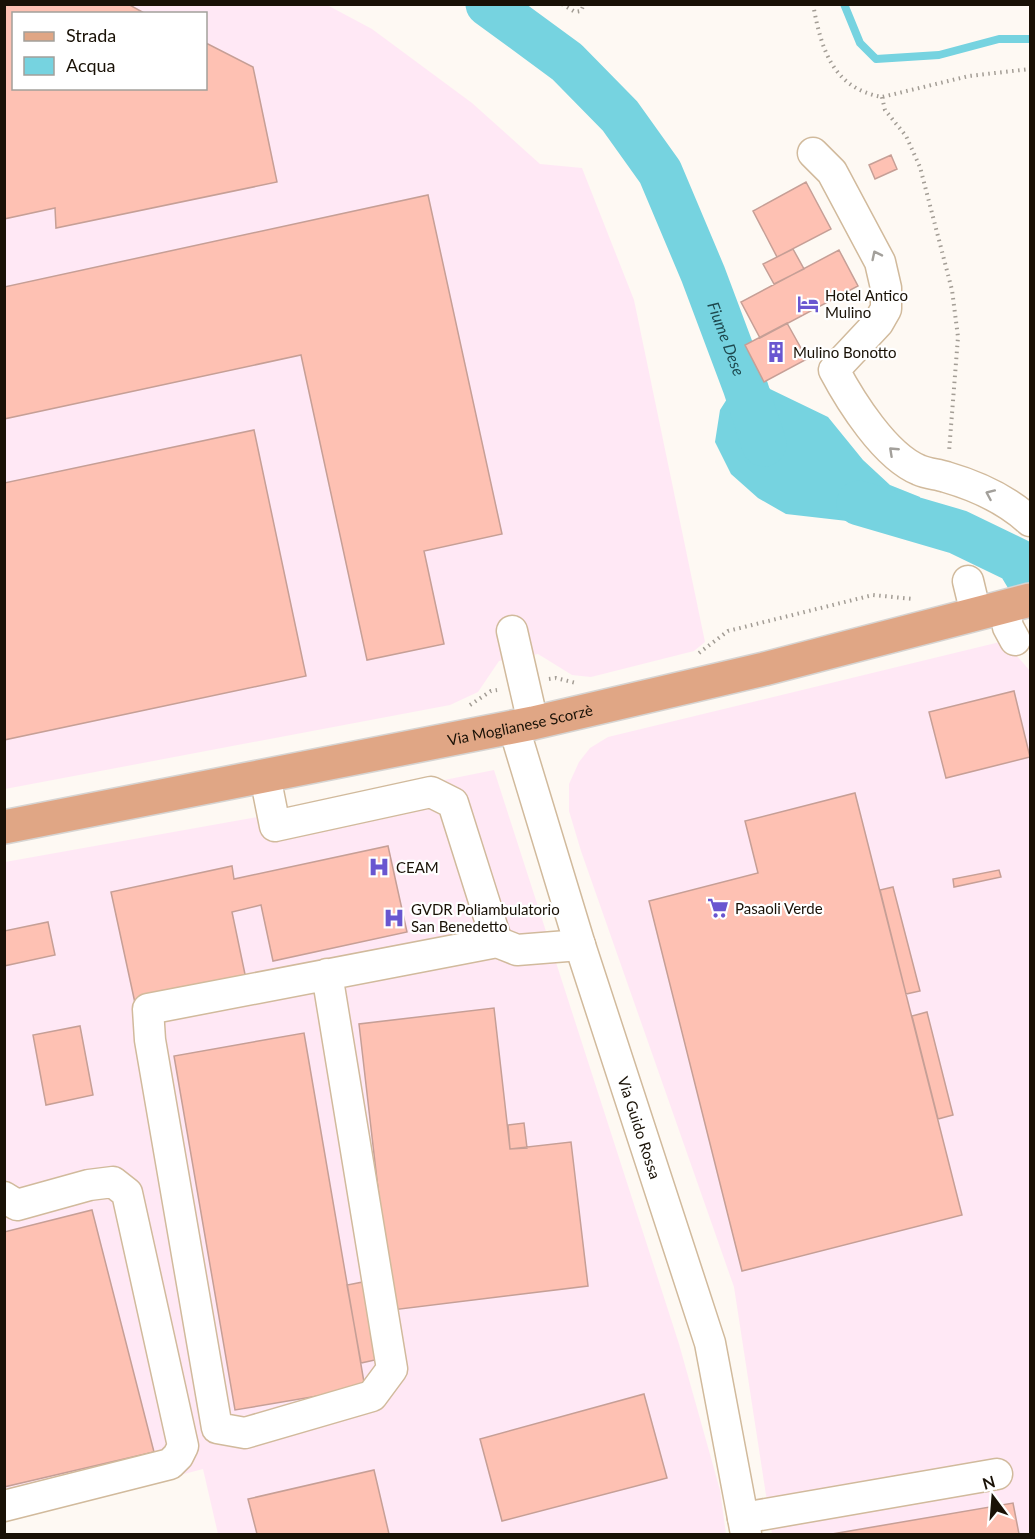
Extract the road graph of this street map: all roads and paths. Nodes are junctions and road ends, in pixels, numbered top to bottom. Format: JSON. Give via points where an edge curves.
{"nodes":[{"id":1,"x":562,"y":4,"type":"edge"},
{"id":2,"x":584,"y":4,"type":"edge"},
{"id":3,"x":813,"y":4,"type":"edge"},
{"id":4,"x":1030,"y":69,"type":"edge"},
{"id":5,"x":882,"y":97,"type":"junction"},
{"id":6,"x":813,"y":153,"type":"dead end"},
{"id":7,"x":945,"y":476,"type":"junction"},
{"id":8,"x":1030,"y":521,"type":"edge"},
{"id":9,"x":968,"y":580,"type":"dead end"},
{"id":10,"x":1003,"y":607,"type":"edge"},
{"id":11,"x":512,"y":631,"type":"dead end"},
{"id":12,"x":1015,"y":640,"type":"dead end"},
{"id":13,"x":522,"y":725,"type":"junction"},
{"id":14,"x":264,"y":776,"type":"junction"},
{"id":15,"x":4,"y":827,"type":"edge"},
{"id":16,"x":497,"y":942,"type":"junction"},
{"id":17,"x":580,"y":945,"type":"junction"},
{"id":18,"x":327,"y":974,"type":"junction"},
{"id":19,"x":4,"y":1197,"type":"edge"},
{"id":20,"x":997,"y":1474,"type":"dead end"},
{"id":21,"x":4,"y":1506,"type":"edge"},
{"id":22,"x":744,"y":1526,"type":"edge"}],
"edges":[{"from":1,"to":2,"type":"path","via":[[576,12]]},
{"from":3,"to":5,"type":"path","via":[[824,51],[832,65],[859,91]]},
{"from":4,"to":5,"type":"path","via":[[969,76]]},
{"from":5,"to":7,"type":"path","via":[[885,110],[906,136],[920,167],[952,290],[958,337]]},
{"from":7,"to":6,"type":"street","one_way":true,"via":[[919,470],[889,448],[847,394],[834,370],[878,323],[886,309],[886,288],[880,262],[832,172]]},
{"from":8,"to":7,"type":"street","one_way":true,"via":[[1003,500]]},
{"from":9,"to":10,"type":"street"},
{"from":10,"to":12,"type":"street"},
{"from":10,"to":13,"type":"main road","name":"Via Moglianese Scorzè"},
{"from":11,"to":13,"type":"street","name":"Via Guido Rossa"},
{"from":13,"to":14,"type":"main road","name":"Via Moglianese Scorzè"},
{"from":13,"to":17,"type":"street","name":"Via Guido Rossa","via":[[518,741]]},
{"from":14,"to":15,"type":"main road","name":"Via Moglianese Scorzè"},
{"from":14,"to":16,"type":"street","via":[[275,826],[431,792],[453,803]]},
{"from":16,"to":17,"type":"street","via":[[517,950]]},
{"from":16,"to":18,"type":"street"},
{"from":17,"to":22,"type":"street","name":"Via Guido Rossa","via":[[710,1343]]},
{"from":18,"to":18,"type":"street","via":[[148,1009],[150,1040],[217,1428],[245,1433],[372,1396],[392,1369]]},
{"from":19,"to":21,"type":"street","via":[[17,1205],[113,1182],[128,1193],[183,1446],[170,1464]]},
{"from":20,"to":22,"type":"street"}]}
